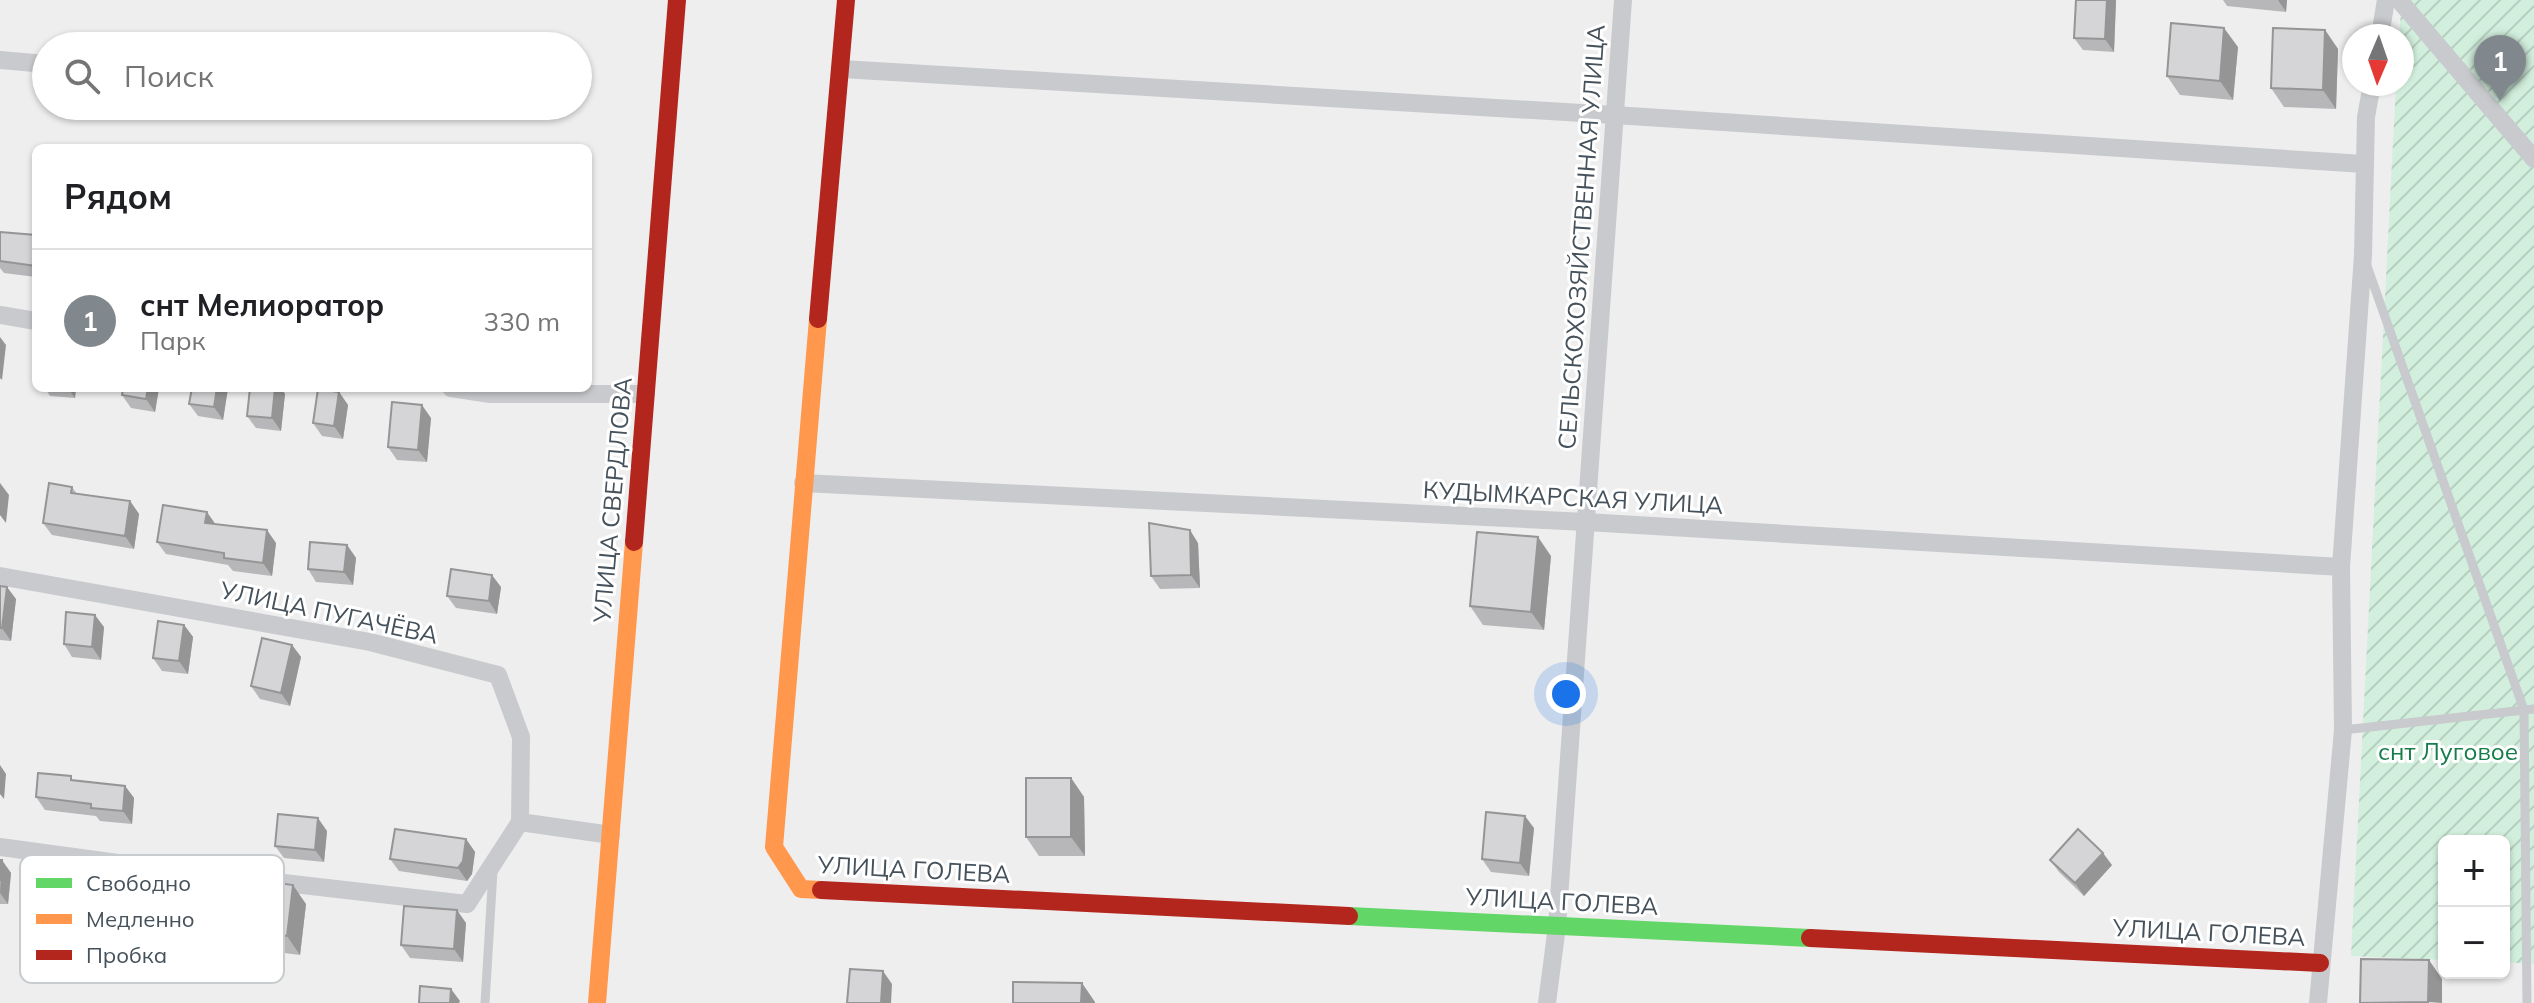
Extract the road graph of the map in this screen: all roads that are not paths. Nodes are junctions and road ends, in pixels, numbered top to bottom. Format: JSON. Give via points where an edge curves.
{"nodes":[{"id":1,"x":677,"y":0,"type":"edge"},
{"id":2,"x":846,"y":0,"type":"edge"},
{"id":3,"x":1623,"y":0,"type":"edge"},
{"id":4,"x":2386,"y":0,"type":"edge"},
{"id":5,"x":2399,"y":0,"type":"edge"},
{"id":6,"x":2382,"y":24,"type":"edge"},
{"id":7,"x":0,"y":60,"type":"edge"},
{"id":8,"x":32,"y":63,"type":"edge"},
{"id":9,"x":842,"y":69,"type":"junction"},
{"id":10,"x":2370,"y":96,"type":"edge"},
{"id":11,"x":1615,"y":115,"type":"junction"},
{"id":12,"x":2534,"y":159,"type":"edge"},
{"id":13,"x":2364,"y":164,"type":"junction"},
{"id":14,"x":2363,"y":255,"type":"junction"},
{"id":15,"x":0,"y":315,"type":"edge"},
{"id":16,"x":32,"y":320,"type":"edge"},
{"id":17,"x":477,"y":392,"type":"edge"},
{"id":18,"x":646,"y":394,"type":"junction"},
{"id":19,"x":803,"y":483,"type":"junction"},
{"id":20,"x":1586,"y":522,"type":"junction"},
{"id":21,"x":2341,"y":567,"type":"junction"},
{"id":22,"x":0,"y":576,"type":"edge"},
{"id":23,"x":2529,"y":710,"type":"edge"},
{"id":24,"x":2343,"y":730,"type":"junction"},
{"id":25,"x":520,"y":822,"type":"junction"},
{"id":26,"x":611,"y":835,"type":"junction"},
{"id":27,"x":0,"y":847,"type":"edge"},
{"id":28,"x":59,"y":855,"type":"edge"},
{"id":29,"x":493,"y":864,"type":"junction"},
{"id":30,"x":284,"y":883,"type":"edge"},
{"id":31,"x":1557,"y":926,"type":"junction"},
{"id":32,"x":2320,"y":963,"type":"junction"},
{"id":33,"x":485,"y":1003,"type":"edge"},
{"id":34,"x":597,"y":1003,"type":"edge"},
{"id":35,"x":1547,"y":1003,"type":"edge"},
{"id":36,"x":2318,"y":1003,"type":"edge"},
{"id":37,"x":2527,"y":1003,"type":"edge"}],
"edges":[{"from":1,"to":18,"type":"street","name":"УЛИЦА СВЕРДЛОВА"},
{"from":2,"to":9,"type":"street"},
{"from":3,"to":11,"type":"street","name":"СЕЛЬСКОХОЗЯЙСТВЕННАЯ УЛИЦА"},
{"from":4,"to":6,"type":"street"},
{"from":5,"to":12,"type":"street"},
{"from":7,"to":8,"type":"street"},
{"from":9,"to":11,"type":"street"},
{"from":9,"to":19,"type":"street"},
{"from":10,"to":13,"type":"street"},
{"from":11,"to":13,"type":"street"},
{"from":11,"to":20,"type":"street","name":"СЕЛЬСКОХОЗЯЙСТВЕННАЯ УЛИЦА"},
{"from":13,"to":14,"type":"street"},
{"from":14,"to":21,"type":"street"},
{"from":14,"to":23,"type":"lane"},
{"from":15,"to":16,"type":"street"},
{"from":17,"to":18,"type":"street"},
{"from":18,"to":26,"type":"street","name":"УЛИЦА СВЕРДЛОВА"},
{"from":19,"to":20,"type":"street","name":"КУДЫМКАРСКАЯ УЛИЦА"},
{"from":19,"to":31,"type":"street","name":"УЛИЦА ГОЛЕВА","via":[[774,847],[801,889]]},
{"from":20,"to":21,"type":"street","name":"КУДЫМКАРСКАЯ УЛИЦА"},
{"from":20,"to":31,"type":"street","name":"СЕЛЬСКОХОЗЯЙСТВЕННАЯ УЛИЦА"},
{"from":21,"to":24,"type":"street"},
{"from":22,"to":25,"type":"street","name":"УЛИЦА ПУГАЧЁВА","via":[[370,642],[498,675],[521,737]]},
{"from":23,"to":24,"type":"lane"},
{"from":23,"to":37,"type":"lane"},
{"from":24,"to":32,"type":"street"},
{"from":25,"to":26,"type":"street"},
{"from":25,"to":29,"type":"street"},
{"from":26,"to":34,"type":"street","name":"УЛИЦА СВЕРДЛОВА"},
{"from":27,"to":28,"type":"street"},
{"from":29,"to":30,"type":"street","via":[[467,904]]},
{"from":29,"to":33,"type":"lane"},
{"from":31,"to":32,"type":"street","name":"УЛИЦА ГОЛЕВА"},
{"from":31,"to":35,"type":"street","name":"СЕЛЬСКОХОЗЯЙСТВЕННАЯ УЛИЦА"},
{"from":32,"to":36,"type":"street"}]}
